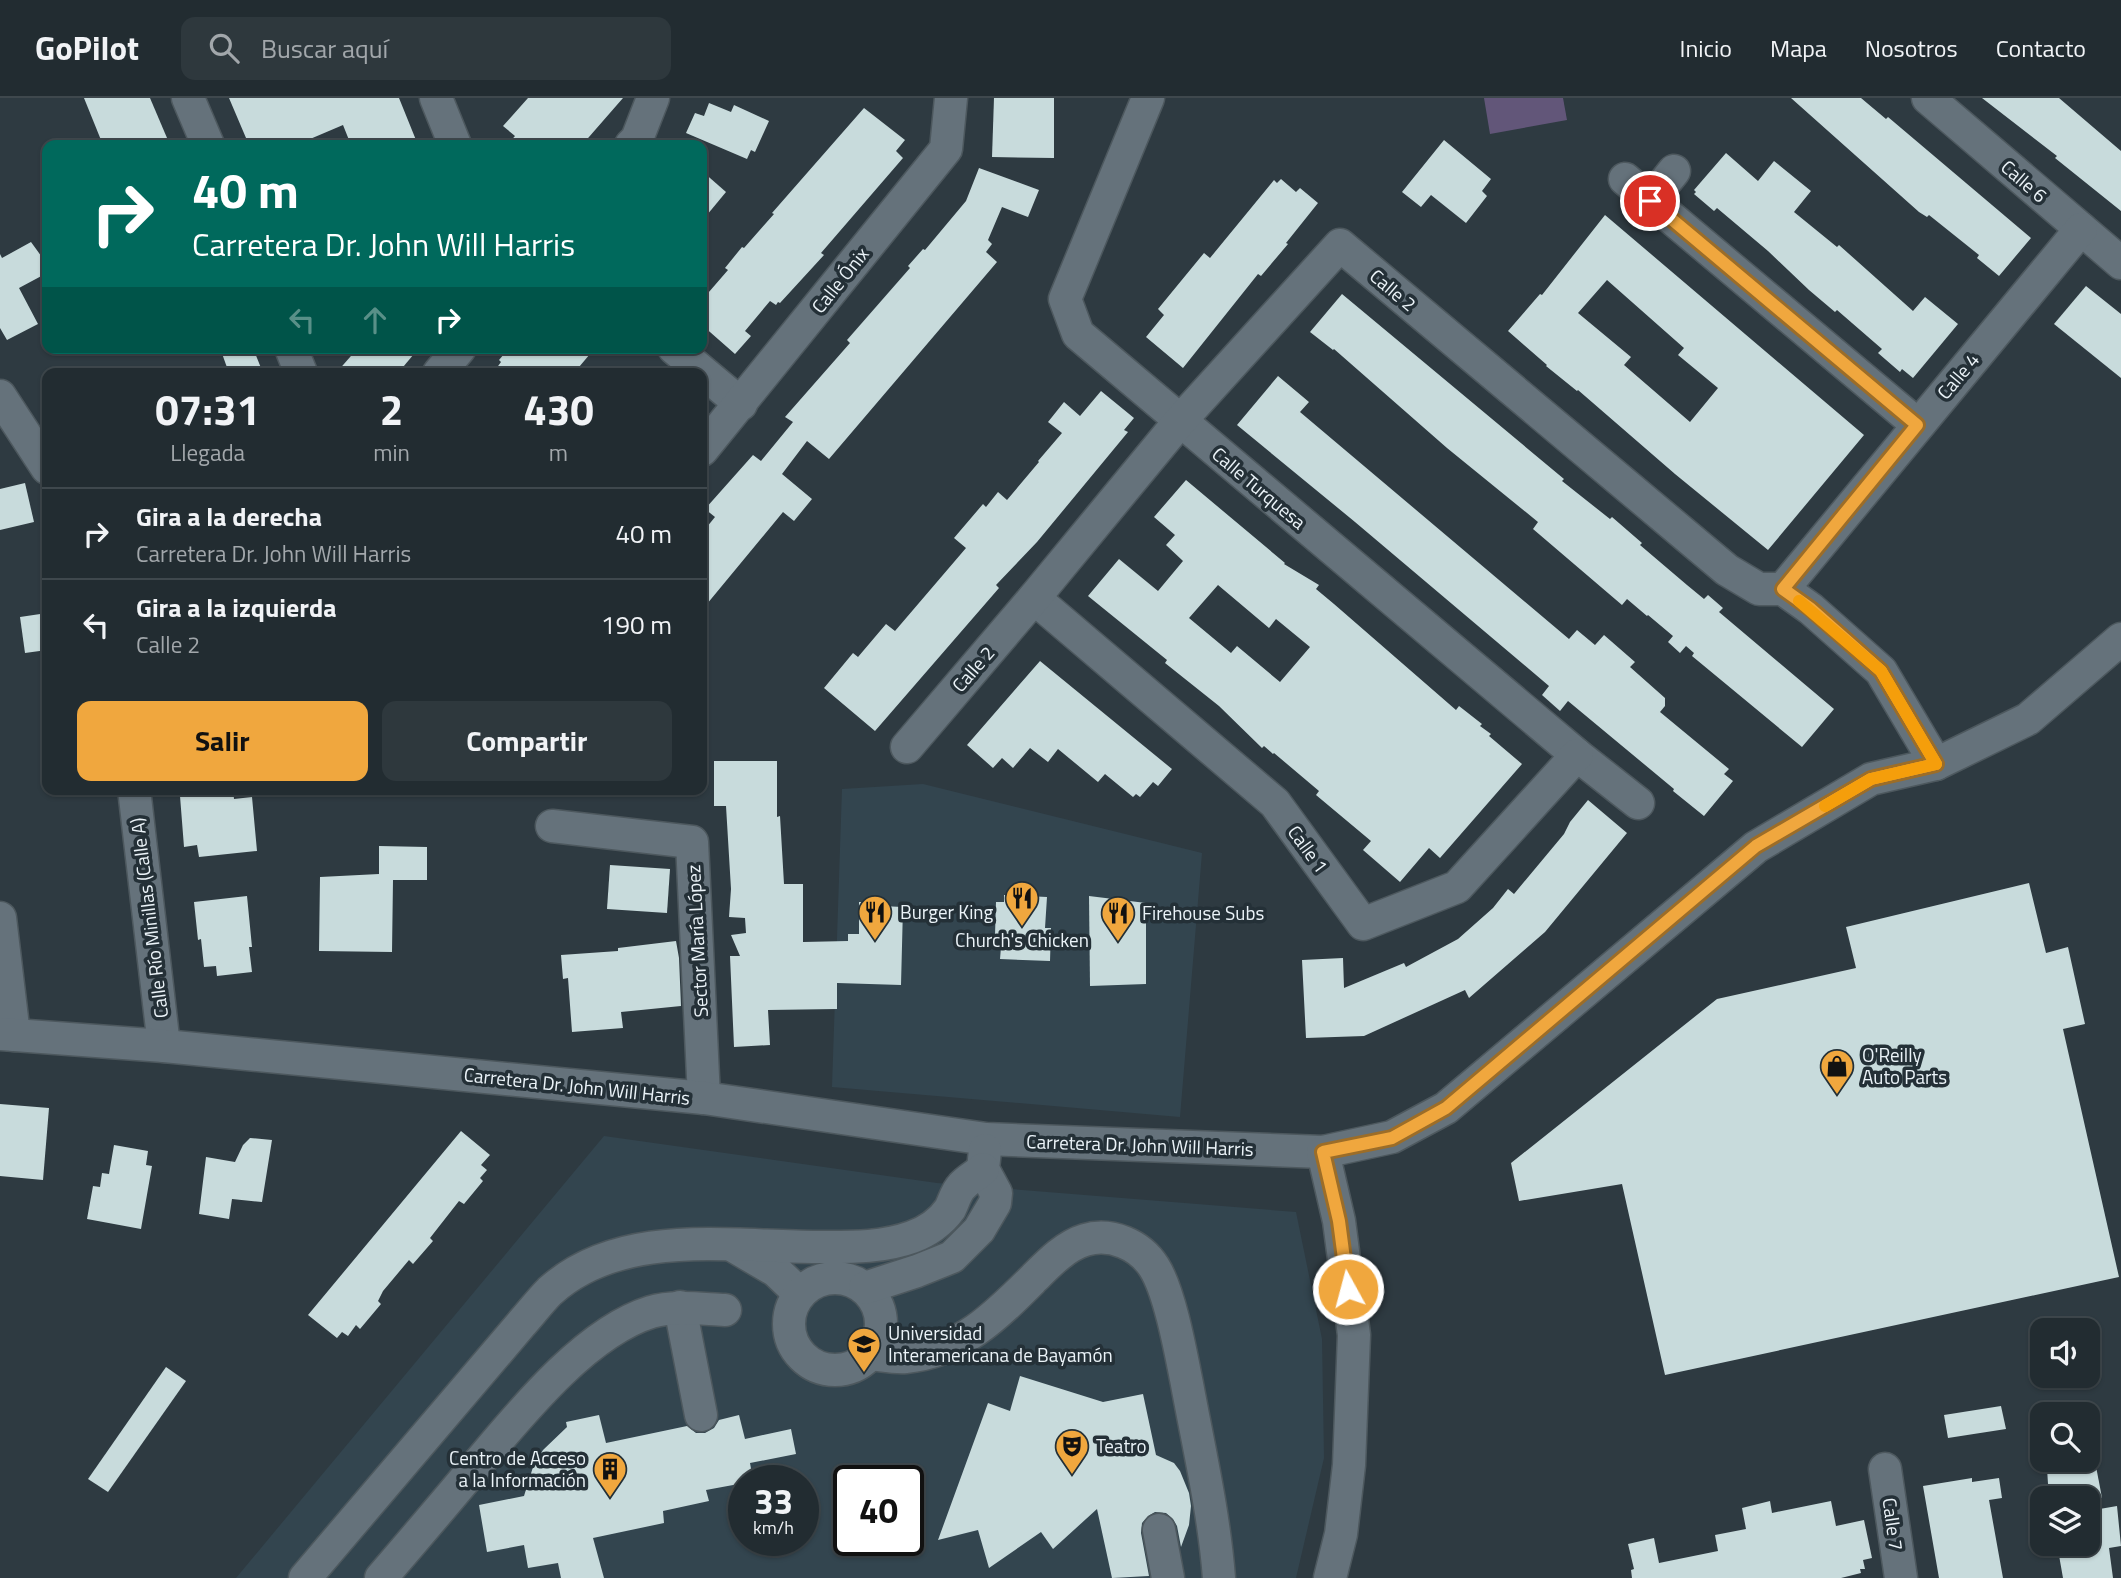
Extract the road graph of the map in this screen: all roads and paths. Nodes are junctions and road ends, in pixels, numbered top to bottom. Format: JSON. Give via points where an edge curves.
{"nodes":[{"id":1,"x":188,"y":98,"type":"edge"},
{"id":2,"x":436,"y":98,"type":"edge"},
{"id":3,"x":653,"y":98,"type":"edge"},
{"id":4,"x":951,"y":98,"type":"edge"},
{"id":5,"x":1148,"y":98,"type":"edge"},
{"id":6,"x":1928,"y":98,"type":"edge"},
{"id":7,"x":206,"y":140,"type":"edge"},
{"id":8,"x":453,"y":140,"type":"edge"},
{"id":9,"x":636,"y":140,"type":"edge"},
{"id":10,"x":1674,"y":171,"type":"dead end"},
{"id":11,"x":1625,"y":179,"type":"dead end"},
{"id":12,"x":1650,"y":201,"type":"junction"},
{"id":13,"x":2081,"y":229,"type":"junction"},
{"id":14,"x":2121,"y":263,"type":"edge"},
{"id":15,"x":455,"y":354,"type":"edge"},
{"id":16,"x":681,"y":354,"type":"edge"},
{"id":17,"x":443,"y":368,"type":"edge"},
{"id":18,"x":698,"y":368,"type":"edge"},
{"id":19,"x":707,"y":376,"type":"edge"},
{"id":20,"x":0,"y":396,"type":"edge"},
{"id":21,"x":741,"y":404,"type":"junction"},
{"id":22,"x":1180,"y":421,"type":"junction"},
{"id":23,"x":1917,"y":425,"type":"junction"},
{"id":24,"x":707,"y":444,"type":"edge"},
{"id":25,"x":42,"y":460,"type":"edge"},
{"id":26,"x":1783,"y":589,"type":"junction"},
{"id":27,"x":1034,"y":598,"type":"junction"},
{"id":28,"x":2121,"y":639,"type":"edge"},
{"id":29,"x":907,"y":747,"type":"dead end"},
{"id":30,"x":1577,"y":755,"type":"junction"},
{"id":31,"x":1936,"y":764,"type":"junction"},
{"id":32,"x":135,"y":795,"type":"edge"},
{"id":33,"x":1638,"y":803,"type":"dead end"},
{"id":34,"x":552,"y":826,"type":"dead end"},
{"id":35,"x":0,"y":918,"type":"edge"},
{"id":36,"x":7,"y":1034,"type":"edge"},
{"id":37,"x":164,"y":1046,"type":"junction"},
{"id":38,"x":704,"y":1098,"type":"junction"},
{"id":39,"x":1323,"y":1152,"type":"junction"},
{"id":40,"x":985,"y":1154,"type":"junction"},
{"id":41,"x":730,"y":1245,"type":"junction"},
{"id":42,"x":865,"y":1289,"type":"junction"},
{"id":43,"x":800,"y":1294,"type":"junction"},
{"id":44,"x":680,"y":1307,"type":"junction"},
{"id":45,"x":725,"y":1310,"type":"dead end"},
{"id":46,"x":869,"y":1354,"type":"junction"},
{"id":47,"x":701,"y":1415,"type":"dead end"},
{"id":48,"x":1885,"y":1469,"type":"dead end"},
{"id":49,"x":1159,"y":1530,"type":"dead end"},
{"id":50,"x":1219,"y":1575,"type":"edge"},
{"id":51,"x":304,"y":1578,"type":"edge"},
{"id":52,"x":381,"y":1578,"type":"edge"},
{"id":53,"x":1168,"y":1578,"type":"edge"},
{"id":54,"x":1187,"y":1578,"type":"edge"},
{"id":55,"x":1330,"y":1578,"type":"edge"},
{"id":56,"x":1902,"y":1578,"type":"edge"}],
"edges":[{"from":1,"to":7,"type":"street"},
{"from":2,"to":8,"type":"street"},
{"from":3,"to":9,"type":"street"},
{"from":4,"to":21,"type":"street","name":"Calle Ónix","via":[[946,149]]},
{"from":5,"to":22,"type":"street","name":"Calle Turquesa","via":[[1065,299],[1078,334]]},
{"from":6,"to":13,"type":"street","name":"Calle 6"},
{"from":10,"to":12,"type":"street"},
{"from":11,"to":12,"type":"street"},
{"from":12,"to":23,"type":"street"},
{"from":13,"to":14,"type":"street","name":"Calle 6"},
{"from":13,"to":23,"type":"street","name":"Calle 4"},
{"from":15,"to":17,"type":"street"},
{"from":16,"to":18,"type":"street"},
{"from":19,"to":21,"type":"street"},
{"from":20,"to":25,"type":"street"},
{"from":21,"to":24,"type":"street","name":"Calle Ónix"},
{"from":22,"to":26,"type":"street","name":"Calle 2","via":[[1340,245],[1727,570],[1759,589]]},
{"from":22,"to":27,"type":"street","name":"Calle 2"},
{"from":22,"to":30,"type":"street","name":"Calle Turquesa"},
{"from":23,"to":26,"type":"street","name":"Calle 4"},
{"from":26,"to":31,"type":"street","name":"Calle 2","via":[[1881,671]]},
{"from":27,"to":29,"type":"street","name":"Calle 2"},
{"from":27,"to":30,"type":"street","name":"Calle 1","via":[[1275,803],[1363,924],[1457,887]]},
{"from":28,"to":31,"type":"street","name":"Carretera Dr. John Will Harris","via":[[2028,719]]},
{"from":30,"to":33,"type":"street","name":"Calle Turquesa"},
{"from":31,"to":39,"type":"street","name":"Carretera Dr. John Will Harris","via":[[1871,779],[1756,846],[1446,1108],[1392,1138]]},
{"from":32,"to":37,"type":"street","name":"Calle Río Minillas (Calle A)"},
{"from":34,"to":38,"type":"street","name":"Sector María López","via":[[692,842]]},
{"from":35,"to":36,"type":"street"},
{"from":36,"to":37,"type":"street","name":"Carretera Dr. John Will Harris"},
{"from":37,"to":38,"type":"street","name":"Carretera Dr. John Will Harris"},
{"from":38,"to":40,"type":"street","name":"Carretera Dr. John Will Harris"},
{"from":39,"to":40,"type":"street","name":"Carretera Dr. John Will Harris"},
{"from":39,"to":55,"type":"street","via":[[1339,1221],[1354,1335],[1349,1465],[1341,1534]]},
{"from":40,"to":41,"type":"street","via":[[942,1218],[912,1237],[852,1247]]},
{"from":40,"to":42,"type":"street","via":[[996,1192],[995,1203],[979,1230],[952,1257]]},
{"from":41,"to":43,"type":"street","via":[[776,1271]]},
{"from":41,"to":51,"type":"street","via":[[656,1247],[628,1253],[593,1264],[550,1291]]},
{"from":42,"to":43,"type":"street","via":[[835,1277],[819,1280]]},
{"from":42,"to":46,"type":"street","via":[[881,1317],[881,1332]]},
{"from":43,"to":46,"type":"street","via":[[789,1315],[789,1332],[804,1359],[834,1370],[850,1368]]},
{"from":44,"to":45,"type":"street"},
{"from":44,"to":47,"type":"street"},
{"from":44,"to":52,"type":"street","via":[[627,1322],[576,1359],[510,1426]]},
{"from":46,"to":50,"type":"street","via":[[907,1357],[960,1340],[982,1327],[1067,1248],[1103,1238],[1127,1243],[1153,1264],[1175,1331],[1209,1497]]},
{"from":48,"to":56,"type":"street","name":"Calle 7"},
{"from":49,"to":53,"type":"street"},
{"from":50,"to":54,"type":"street"}]}
